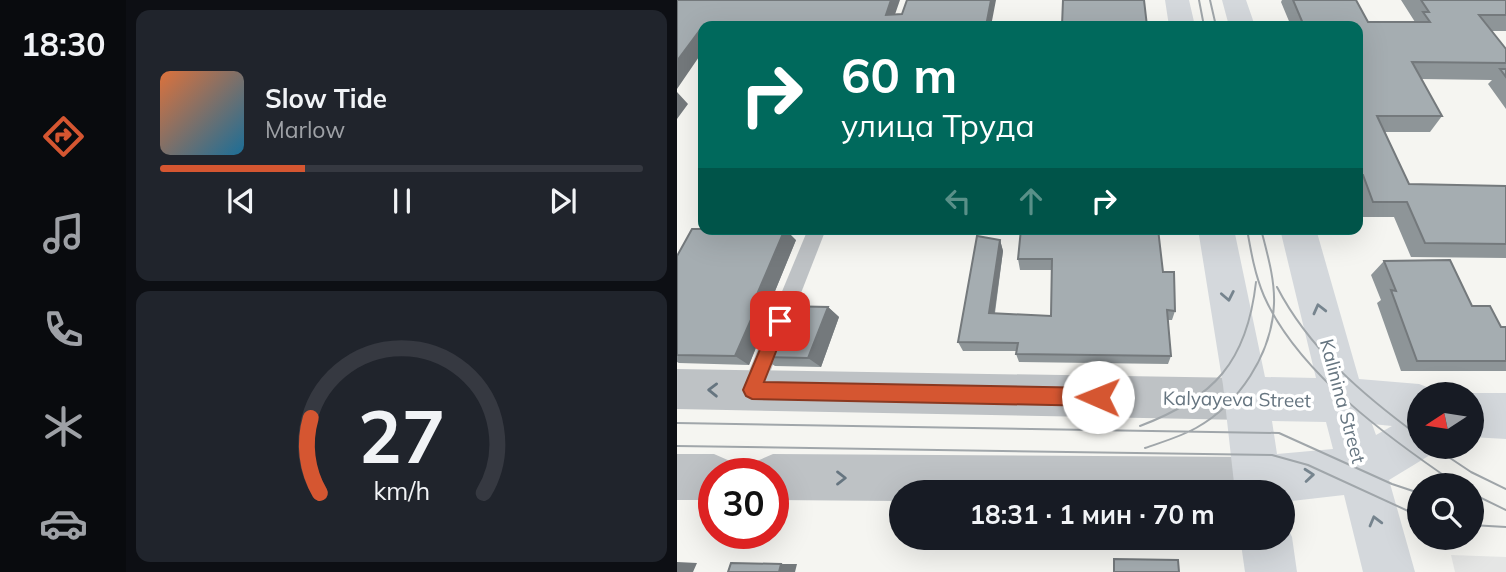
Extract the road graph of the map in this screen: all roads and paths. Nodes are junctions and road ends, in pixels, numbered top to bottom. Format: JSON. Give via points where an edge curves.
{"nodes":[{"id":1,"x":1177,"y":0,"type":"edge"},
{"id":2,"x":1234,"y":0,"type":"edge"},
{"id":3,"x":1181,"y":21,"type":"edge"},
{"id":4,"x":1240,"y":21,"type":"edge"},
{"id":5,"x":815,"y":235,"type":"edge"},
{"id":6,"x":1217,"y":235,"type":"edge"},
{"id":7,"x":1300,"y":235,"type":"edge"},
{"id":8,"x":677,"y":389,"type":"edge"},
{"id":9,"x":752,"y":390,"type":"junction"},
{"id":10,"x":1246,"y":399,"type":"junction"},
{"id":11,"x":1344,"y":400,"type":"junction"},
{"id":12,"x":1407,"y":405,"type":"edge"},
{"id":13,"x":1484,"y":415,"type":"edge"},
{"id":14,"x":1506,"y":416,"type":"edge"},
{"id":15,"x":1407,"y":443,"type":"edge"},
{"id":16,"x":1360,"y":470,"type":"junction"},
{"id":17,"x":677,"y":477,"type":"edge"},
{"id":18,"x":698,"y":477,"type":"edge"},
{"id":19,"x":789,"y":477,"type":"edge"},
{"id":20,"x":935,"y":480,"type":"edge"},
{"id":21,"x":1257,"y":480,"type":"edge"},
{"id":22,"x":1295,"y":480,"type":"edge"},
{"id":23,"x":1268,"y":550,"type":"edge"},
{"id":24,"x":1271,"y":572,"type":"edge"},
{"id":25,"x":1389,"y":572,"type":"edge"}],
"edges":[{"from":1,"to":3,"type":"main road"},
{"from":2,"to":4,"type":"main road"},
{"from":5,"to":9,"type":"lane"},
{"from":6,"to":10,"type":"main road","one_way":true},
{"from":11,"to":7,"type":"main road","name":"Kalinina Street","one_way":true},
{"from":9,"to":8,"type":"street","name":"Kalyayeva Street","one_way":true},
{"from":9,"to":10,"type":"street","name":"Kalyayeva Street"},
{"from":10,"to":11,"type":"main road","name":"Kalyayeva Street"},
{"from":10,"to":21,"type":"main road"},
{"from":11,"to":12,"type":"main road","name":"Kalyayeva Street"},
{"from":11,"to":16,"type":"main road","name":"Kalinina Street"},
{"from":13,"to":14,"type":"main road"},
{"from":15,"to":16,"type":"main road"},
{"from":22,"to":16,"type":"main road","one_way":true},
{"from":25,"to":16,"type":"main road","name":"Kalinina Street","one_way":true},
{"from":17,"to":18,"type":"street"},
{"from":19,"to":20,"type":"street","one_way":true},
{"from":23,"to":24,"type":"main road"}]}
